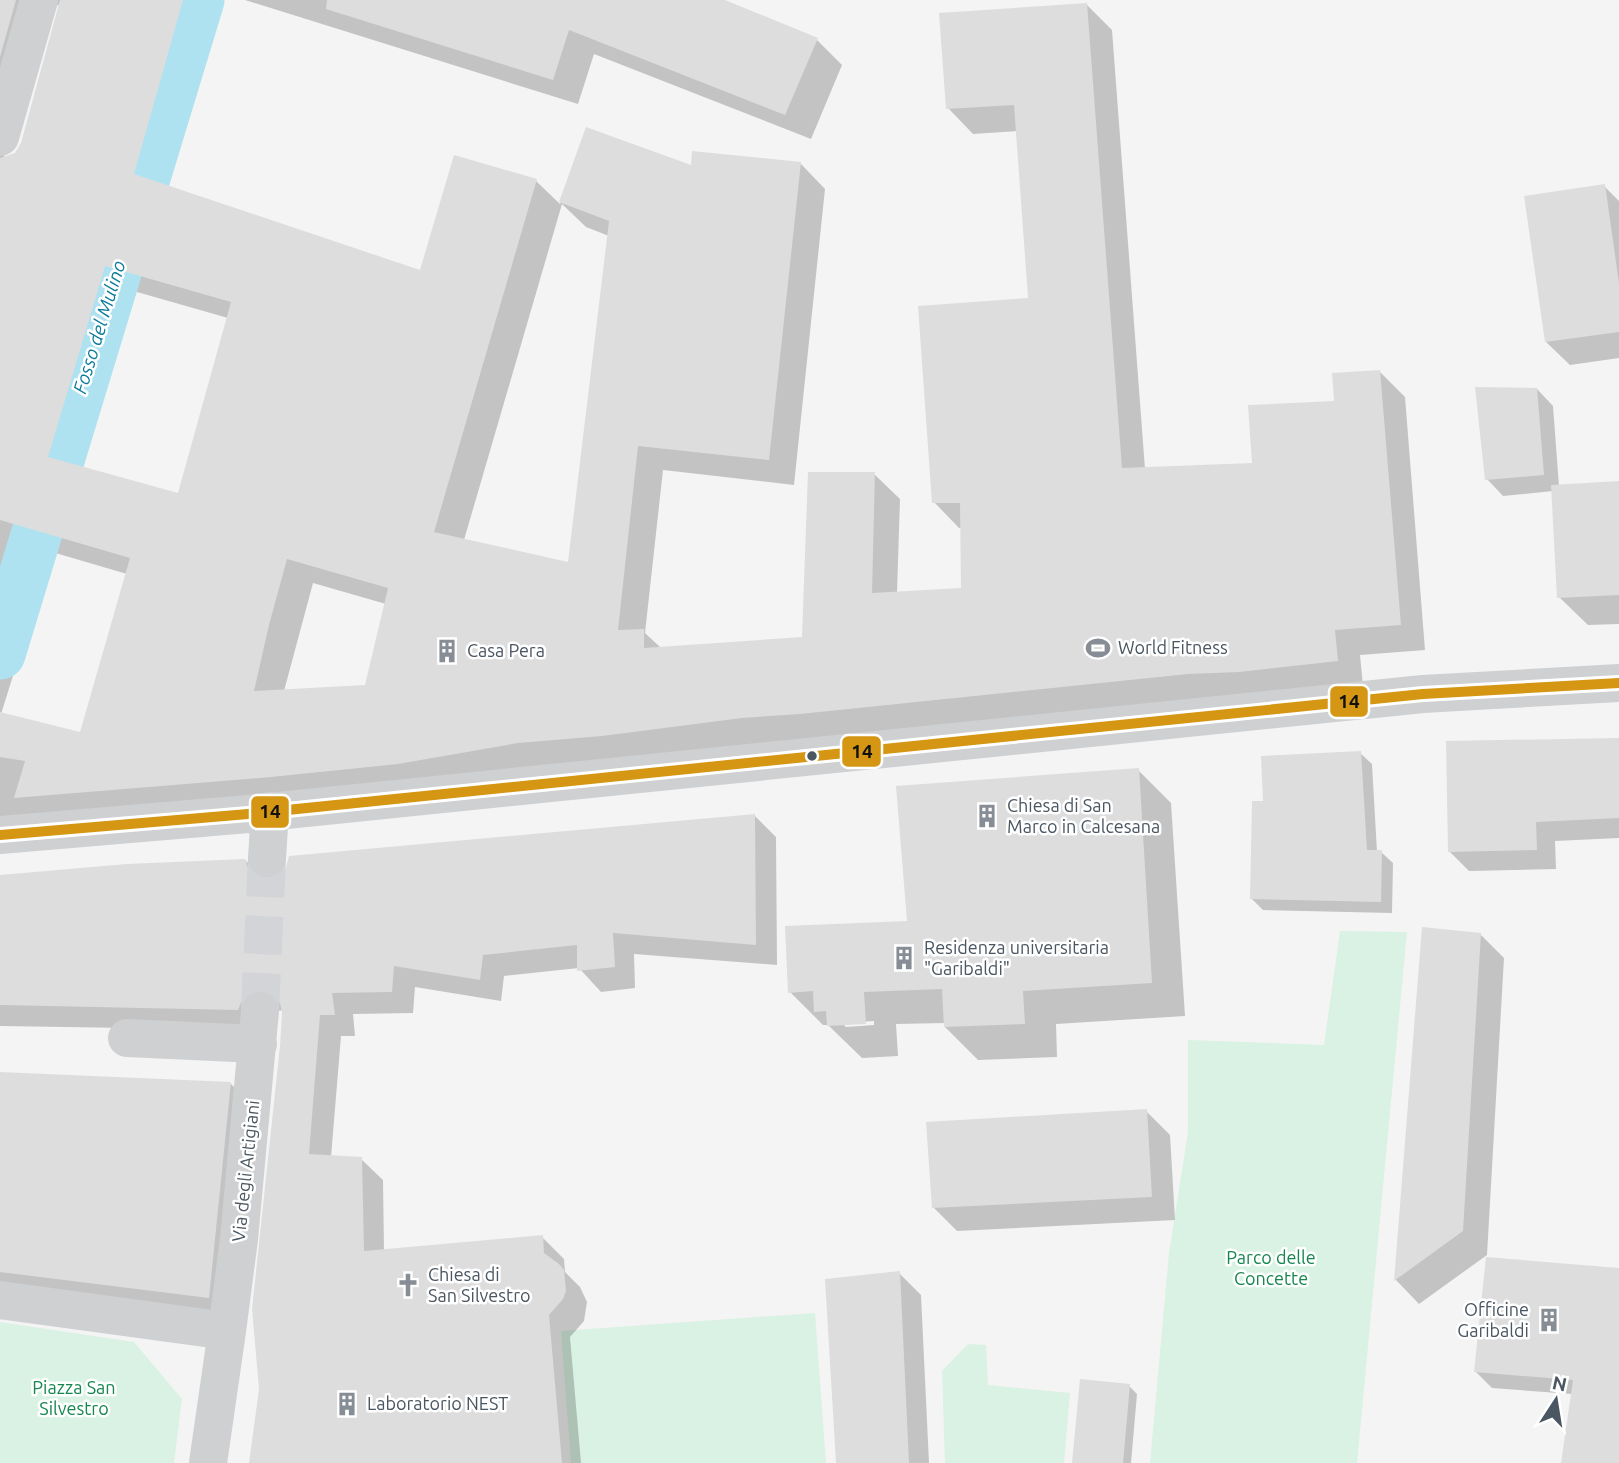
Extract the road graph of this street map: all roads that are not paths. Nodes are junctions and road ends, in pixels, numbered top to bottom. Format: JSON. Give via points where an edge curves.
{"nodes":[{"id":1,"x":39,"y":0,"type":"edge"},
{"id":2,"x":0,"y":137,"type":"edge"},
{"id":3,"x":1619,"y":683,"type":"edge"},
{"id":4,"x":270,"y":811,"type":"junction"},
{"id":5,"x":0,"y":835,"type":"edge"},
{"id":6,"x":267,"y":858,"type":"tunnel mouth"},
{"id":7,"x":127,"y":1038,"type":"dead end"},
{"id":8,"x":0,"y":1300,"type":"edge"},
{"id":9,"x":227,"y":1331,"type":"junction"},
{"id":10,"x":208,"y":1463,"type":"edge"}],
"edges":[{"from":1,"to":2,"type":"street"},
{"from":3,"to":4,"type":"street","via":[[1423,694]]},
{"from":4,"to":5,"type":"street"},
{"from":4,"to":6,"type":"street"},
{"from":7,"to":9,"type":"street","name":"Via degli Artigiani","via":[[259,1028]]},
{"from":8,"to":9,"type":"street"},
{"from":9,"to":10,"type":"street"}]}
